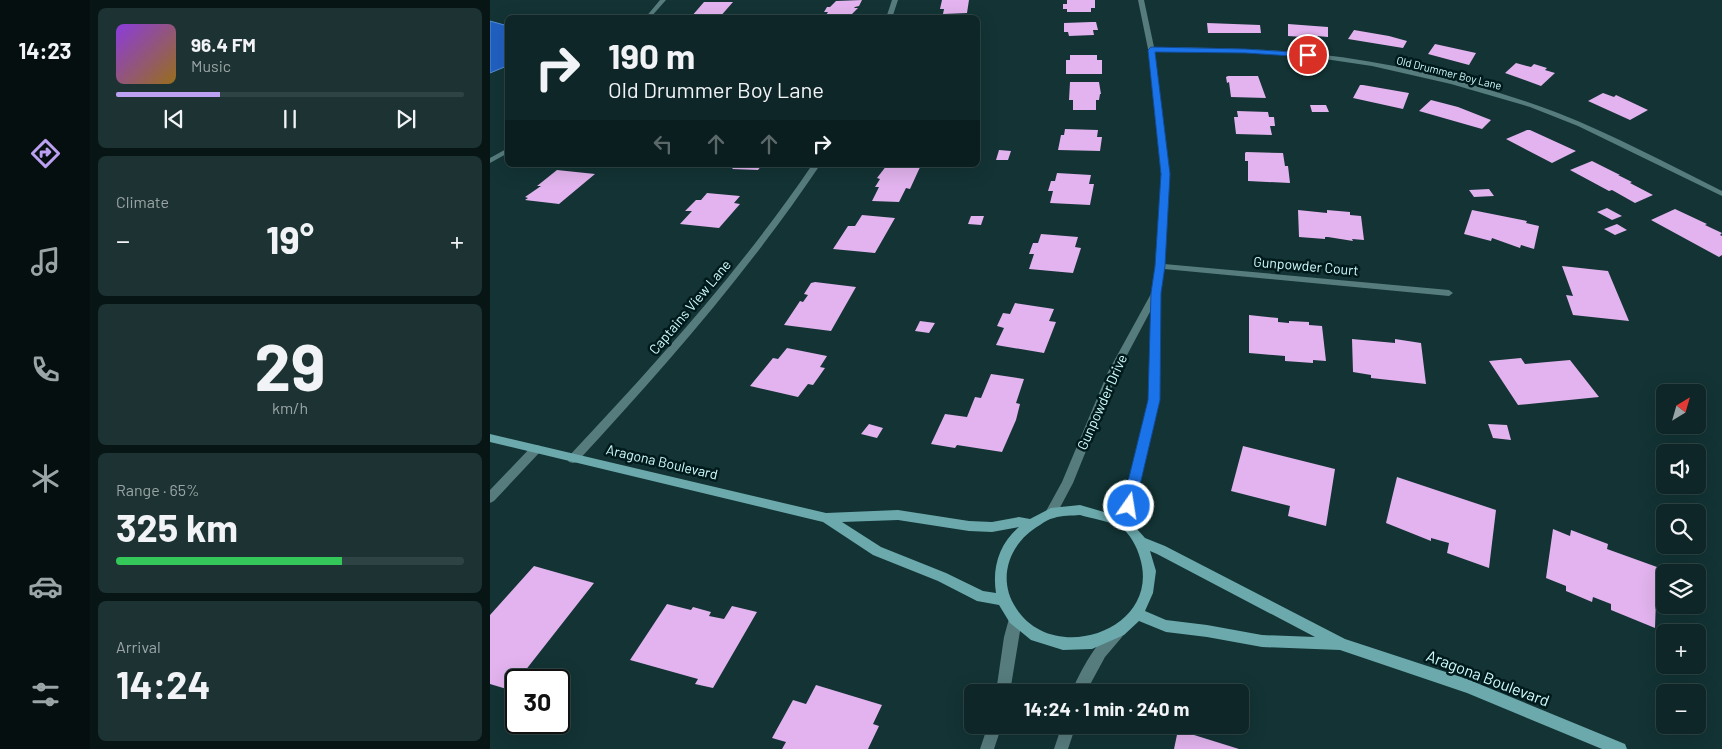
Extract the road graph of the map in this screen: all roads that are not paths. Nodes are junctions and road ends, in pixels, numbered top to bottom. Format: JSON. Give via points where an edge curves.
{"nodes":[{"id":1,"x":663,"y":0,"type":"edge"},
{"id":2,"x":895,"y":0,"type":"edge"},
{"id":3,"x":1141,"y":0,"type":"edge"},
{"id":4,"x":650,"y":15,"type":"edge"},
{"id":5,"x":890,"y":15,"type":"edge"},
{"id":6,"x":1151,"y":50,"type":"junction"},
{"id":7,"x":505,"y":152,"type":"edge"},
{"id":8,"x":490,"y":161,"type":"edge"},
{"id":9,"x":815,"y":167,"type":"edge"},
{"id":10,"x":1722,"y":194,"type":"edge"},
{"id":11,"x":1160,"y":266,"type":"junction"},
{"id":12,"x":1156,"y":293,"type":"junction"},
{"id":13,"x":1449,"y":293,"type":"dead end"},
{"id":14,"x":490,"y":438,"type":"edge"},
{"id":15,"x":536,"y":449,"type":"junction"},
{"id":16,"x":573,"y":459,"type":"junction"},
{"id":17,"x":490,"y":498,"type":"edge"},
{"id":18,"x":1051,"y":513,"type":"junction"},
{"id":19,"x":826,"y":518,"type":"junction"},
{"id":20,"x":1124,"y":523,"type":"junction"},
{"id":21,"x":1031,"y":524,"type":"junction"},
{"id":22,"x":1141,"y":542,"type":"junction"},
{"id":23,"x":1003,"y":600,"type":"junction"},
{"id":24,"x":1137,"y":614,"type":"junction"},
{"id":25,"x":1015,"y":619,"type":"junction"},
{"id":26,"x":1119,"y":631,"type":"junction"},
{"id":27,"x":1342,"y":644,"type":"junction"},
{"id":28,"x":1005,"y":684,"type":"edge"},
{"id":29,"x":1083,"y":684,"type":"edge"},
{"id":30,"x":992,"y":734,"type":"edge"},
{"id":31,"x":1066,"y":734,"type":"edge"},
{"id":32,"x":987,"y":749,"type":"edge"},
{"id":33,"x":1061,"y":749,"type":"edge"},
{"id":34,"x":1620,"y":749,"type":"edge"}],
"edges":[{"from":1,"to":4,"type":"street"},
{"from":2,"to":5,"type":"street"},
{"from":3,"to":6,"type":"street","name":"Gunpowder Drive"},
{"from":6,"to":10,"type":"street","name":"Old Drummer Boy Lane","via":[[1319,56],[1464,85],[1534,106]]},
{"from":6,"to":11,"type":"street","name":"Gunpowder Drive","via":[[1165,174]]},
{"from":7,"to":8,"type":"street"},
{"from":9,"to":16,"type":"street","name":"Captains View Lane","via":[[785,214],[692,329]]},
{"from":11,"to":12,"type":"street","name":"Gunpowder Drive"},
{"from":11,"to":13,"type":"street","name":"Gunpowder Court"},
{"from":12,"to":18,"type":"street","name":"Gunpowder Drive","via":[[1113,372],[1067,483]]},
{"from":12,"to":20,"type":"street","name":"Gunpowder Drive","via":[[1154,400]]},
{"from":14,"to":15,"type":"street","name":"Aragona Boulevard"},
{"from":15,"to":16,"type":"street","name":"Aragona Boulevard"},
{"from":15,"to":17,"type":"street"},
{"from":16,"to":19,"type":"street","name":"Aragona Boulevard"},
{"from":18,"to":20,"type":"street","via":[[1080,510]]},
{"from":18,"to":21,"type":"street"},
{"from":19,"to":21,"type":"street","name":"Aragona Boulevard","via":[[898,516],[992,527],[1019,522]]},
{"from":19,"to":23,"type":"street","name":"Aragona Boulevard","via":[[877,552],[942,577],[982,598]]},
{"from":20,"to":22,"type":"street"},
{"from":21,"to":23,"type":"street","via":[[1015,538],[1004,556],[1000,578]]},
{"from":22,"to":24,"type":"street","via":[[1150,571],[1147,593]]},
{"from":22,"to":27,"type":"street","name":"Aragona Boulevard"},
{"from":23,"to":25,"type":"street"},
{"from":24,"to":26,"type":"street"},
{"from":24,"to":27,"type":"street","name":"Aragona Boulevard","via":[[1166,626],[1262,641]]},
{"from":25,"to":26,"type":"street","via":[[1036,636],[1063,644],[1092,643]]},
{"from":25,"to":28,"type":"street"},
{"from":26,"to":29,"type":"street","via":[[1100,652]]},
{"from":27,"to":34,"type":"street","name":"Aragona Boulevard","via":[[1467,686]]},
{"from":30,"to":32,"type":"street"},
{"from":31,"to":33,"type":"street"}]}
